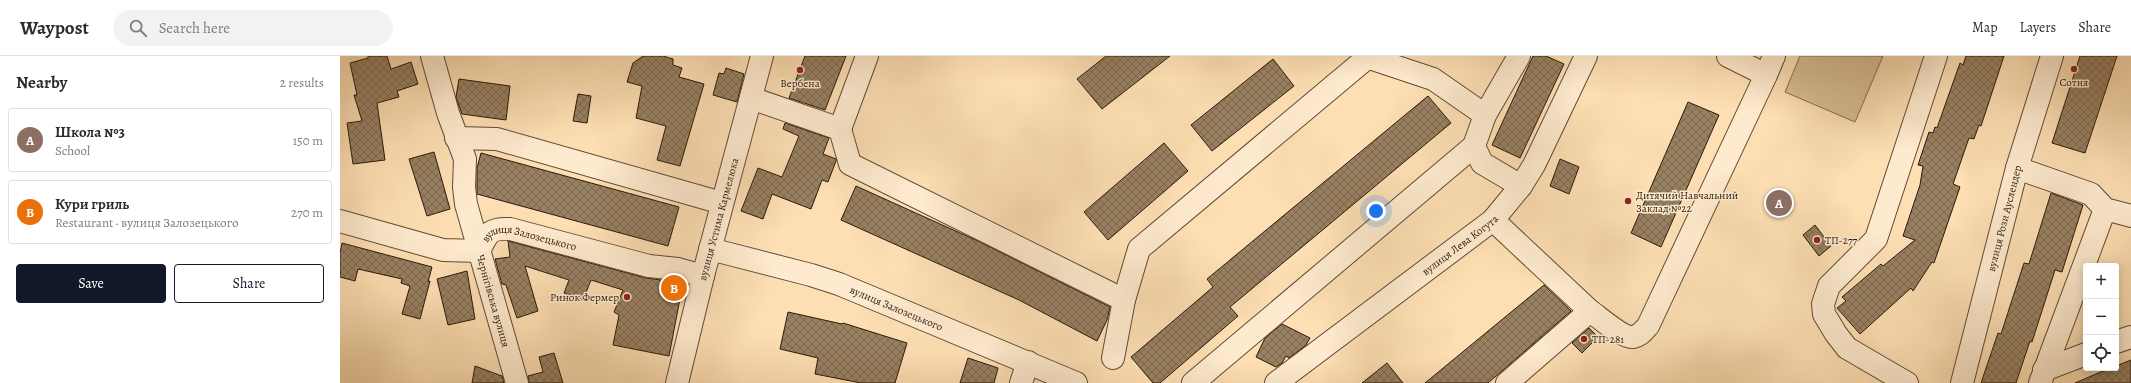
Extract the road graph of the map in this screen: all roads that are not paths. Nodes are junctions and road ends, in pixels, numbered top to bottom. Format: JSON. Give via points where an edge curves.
{"nodes":[{"id":1,"x":432,"y":56,"type":"edge"},
{"id":2,"x":762,"y":56,"type":"edge"},
{"id":3,"x":867,"y":56,"type":"edge"},
{"id":4,"x":1519,"y":56,"type":"edge"},
{"id":5,"x":1586,"y":56,"type":"edge"},
{"id":6,"x":1728,"y":56,"type":"edge"},
{"id":7,"x":1936,"y":56,"type":"edge"},
{"id":8,"x":2052,"y":56,"type":"edge"},
{"id":9,"x":1366,"y":57,"type":"edge"},
{"id":10,"x":1770,"y":65,"type":"edge"},
{"id":11,"x":751,"y":98,"type":"junction"},
{"id":12,"x":1484,"y":115,"type":"junction"},
{"id":13,"x":840,"y":129,"type":"junction"},
{"id":14,"x":456,"y":138,"type":"junction"},
{"id":15,"x":1474,"y":146,"type":"junction"},
{"id":16,"x":2017,"y":168,"type":"junction"},
{"id":17,"x":1521,"y":186,"type":"junction"},
{"id":18,"x":722,"y":203,"type":"junction"},
{"id":19,"x":2105,"y":209,"type":"junction"},
{"id":20,"x":2131,"y":216,"type":"edge"},
{"id":21,"x":1493,"y":220,"type":"junction"},
{"id":22,"x":340,"y":222,"type":"edge"},
{"id":23,"x":710,"y":249,"type":"junction"},
{"id":24,"x":479,"y":251,"type":"junction"},
{"id":25,"x":704,"y":276,"type":"junction"},
{"id":26,"x":1124,"y":300,"type":"junction"},
{"id":27,"x":1590,"y":310,"type":"junction"},
{"id":28,"x":2131,"y":336,"type":"edge"},
{"id":29,"x":2119,"y":341,"type":"edge"},
{"id":30,"x":2083,"y":356,"type":"edge"},
{"id":31,"x":1113,"y":358,"type":"dead end"},
{"id":32,"x":1028,"y":362,"type":"junction"},
{"id":33,"x":2042,"y":376,"type":"edge"},
{"id":34,"x":516,"y":383,"type":"edge"},
{"id":35,"x":677,"y":383,"type":"edge"},
{"id":36,"x":1020,"y":383,"type":"edge"},
{"id":37,"x":1076,"y":383,"type":"edge"},
{"id":38,"x":1193,"y":383,"type":"edge"},
{"id":39,"x":1276,"y":383,"type":"edge"},
{"id":40,"x":1507,"y":383,"type":"edge"},
{"id":41,"x":1907,"y":383,"type":"edge"},
{"id":42,"x":1962,"y":383,"type":"edge"}],
"edges":[{"from":1,"to":14,"type":"street","name":"Чернігівська вулиця"},
{"from":2,"to":11,"type":"street","name":"вулиця Устима Кармелюка"},
{"from":3,"to":13,"type":"street"},
{"from":4,"to":12,"type":"street"},
{"from":5,"to":17,"type":"street","name":"вулиця Лева Когута","via":[[1534,165]]},
{"from":6,"to":10,"type":"street"},
{"from":7,"to":41,"type":"street","via":[[1876,239],[1829,286],[1823,304],[1824,314],[1847,348]]},
{"from":8,"to":16,"type":"street","name":"вулиця Рози Ауслендер"},
{"from":9,"to":12,"type":"street","via":[[1433,79]]},
{"from":9,"to":26,"type":"street","via":[[1139,249]]},
{"from":10,"to":27,"type":"street","via":[[1648,326],[1641,334],[1632,337],[1621,333]]},
{"from":11,"to":13,"type":"street"},
{"from":11,"to":18,"type":"street","name":"вулиця Устима Кармелюка"},
{"from":12,"to":15,"type":"street"},
{"from":13,"to":26,"type":"street","via":[[850,164]]},
{"from":14,"to":18,"type":"street","via":[[497,138]]},
{"from":14,"to":24,"type":"street","name":"Чернігівська вулиця","via":[[465,159],[464,187]]},
{"from":15,"to":17,"type":"street","via":[[1482,163]]},
{"from":15,"to":38,"type":"street"},
{"from":16,"to":19,"type":"street","via":[[2091,194]]},
{"from":16,"to":42,"type":"street","name":"вулиця Рози Ауслендер"},
{"from":17,"to":21,"type":"street","name":"вулиця Лева Когута"},
{"from":18,"to":23,"type":"street","name":"вулиця Устима Кармелюка"},
{"from":19,"to":20,"type":"street"},
{"from":19,"to":33,"type":"street"},
{"from":21,"to":27,"type":"street"},
{"from":21,"to":39,"type":"street","name":"вулиця Лева Когута"},
{"from":22,"to":24,"type":"street","name":"вулиця Залозецького","via":[[443,250]]},
{"from":23,"to":25,"type":"street","name":"вулиця Устима Кармелюка"},
{"from":23,"to":32,"type":"street","name":"вулиця Залозецького","via":[[832,282]]},
{"from":24,"to":25,"type":"street","name":"вулиця Залозецького","via":[[487,234],[496,228],[510,229],[649,266],[678,269]]},
{"from":24,"to":34,"type":"street","name":"Чернігівська вулиця"},
{"from":25,"to":35,"type":"street","name":"вулиця Устима Кармелюка"},
{"from":26,"to":31,"type":"street"},
{"from":27,"to":40,"type":"street"},
{"from":28,"to":29,"type":"street"},
{"from":30,"to":33,"type":"street"},
{"from":32,"to":36,"type":"street"},
{"from":32,"to":37,"type":"street","name":"вулиця Залозецького"}]}
